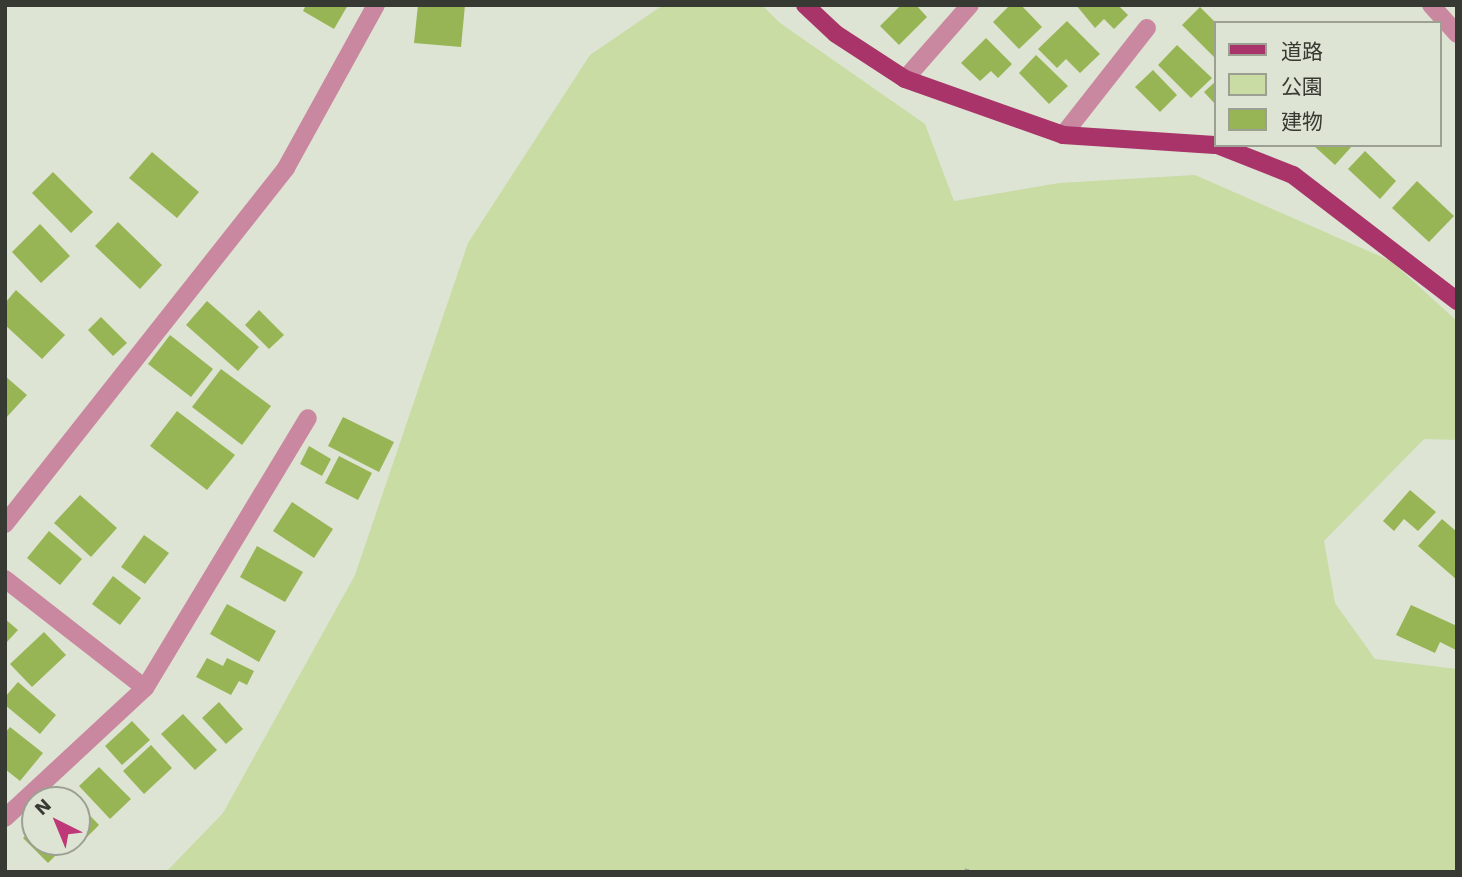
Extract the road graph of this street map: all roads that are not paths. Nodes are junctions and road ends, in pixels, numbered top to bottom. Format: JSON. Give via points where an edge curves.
{"nodes":[{"id":1,"x":376,"y":5,"type":"edge"},
{"id":2,"x":805,"y":5,"type":"edge"},
{"id":3,"x":970,"y":5,"type":"edge"},
{"id":4,"x":1431,"y":5,"type":"edge"},
{"id":5,"x":1147,"y":28,"type":"dead end"},
{"id":6,"x":1457,"y":34,"type":"edge"},
{"id":7,"x":905,"y":79,"type":"junction"},
{"id":8,"x":1063,"y":135,"type":"junction"},
{"id":9,"x":1214,"y":145,"type":"edge"},
{"id":10,"x":1221,"y":147,"type":"edge"},
{"id":11,"x":1457,"y":300,"type":"edge"},
{"id":12,"x":308,"y":418,"type":"dead end"},
{"id":13,"x":5,"y":524,"type":"edge"},
{"id":14,"x":5,"y":579,"type":"edge"},
{"id":15,"x":145,"y":688,"type":"junction"},
{"id":16,"x":5,"y":818,"type":"edge"}],
"edges":[{"from":1,"to":13,"type":"street","via":[[286,168]]},
{"from":2,"to":7,"type":"main road","via":[[836,34]]},
{"from":3,"to":7,"type":"street"},
{"from":4,"to":6,"type":"street"},
{"from":5,"to":8,"type":"street"},
{"from":7,"to":8,"type":"main road"},
{"from":8,"to":9,"type":"main road"},
{"from":10,"to":11,"type":"main road","via":[[1293,175]]},
{"from":12,"to":15,"type":"street"},
{"from":14,"to":15,"type":"street"},
{"from":15,"to":16,"type":"street"}]}
